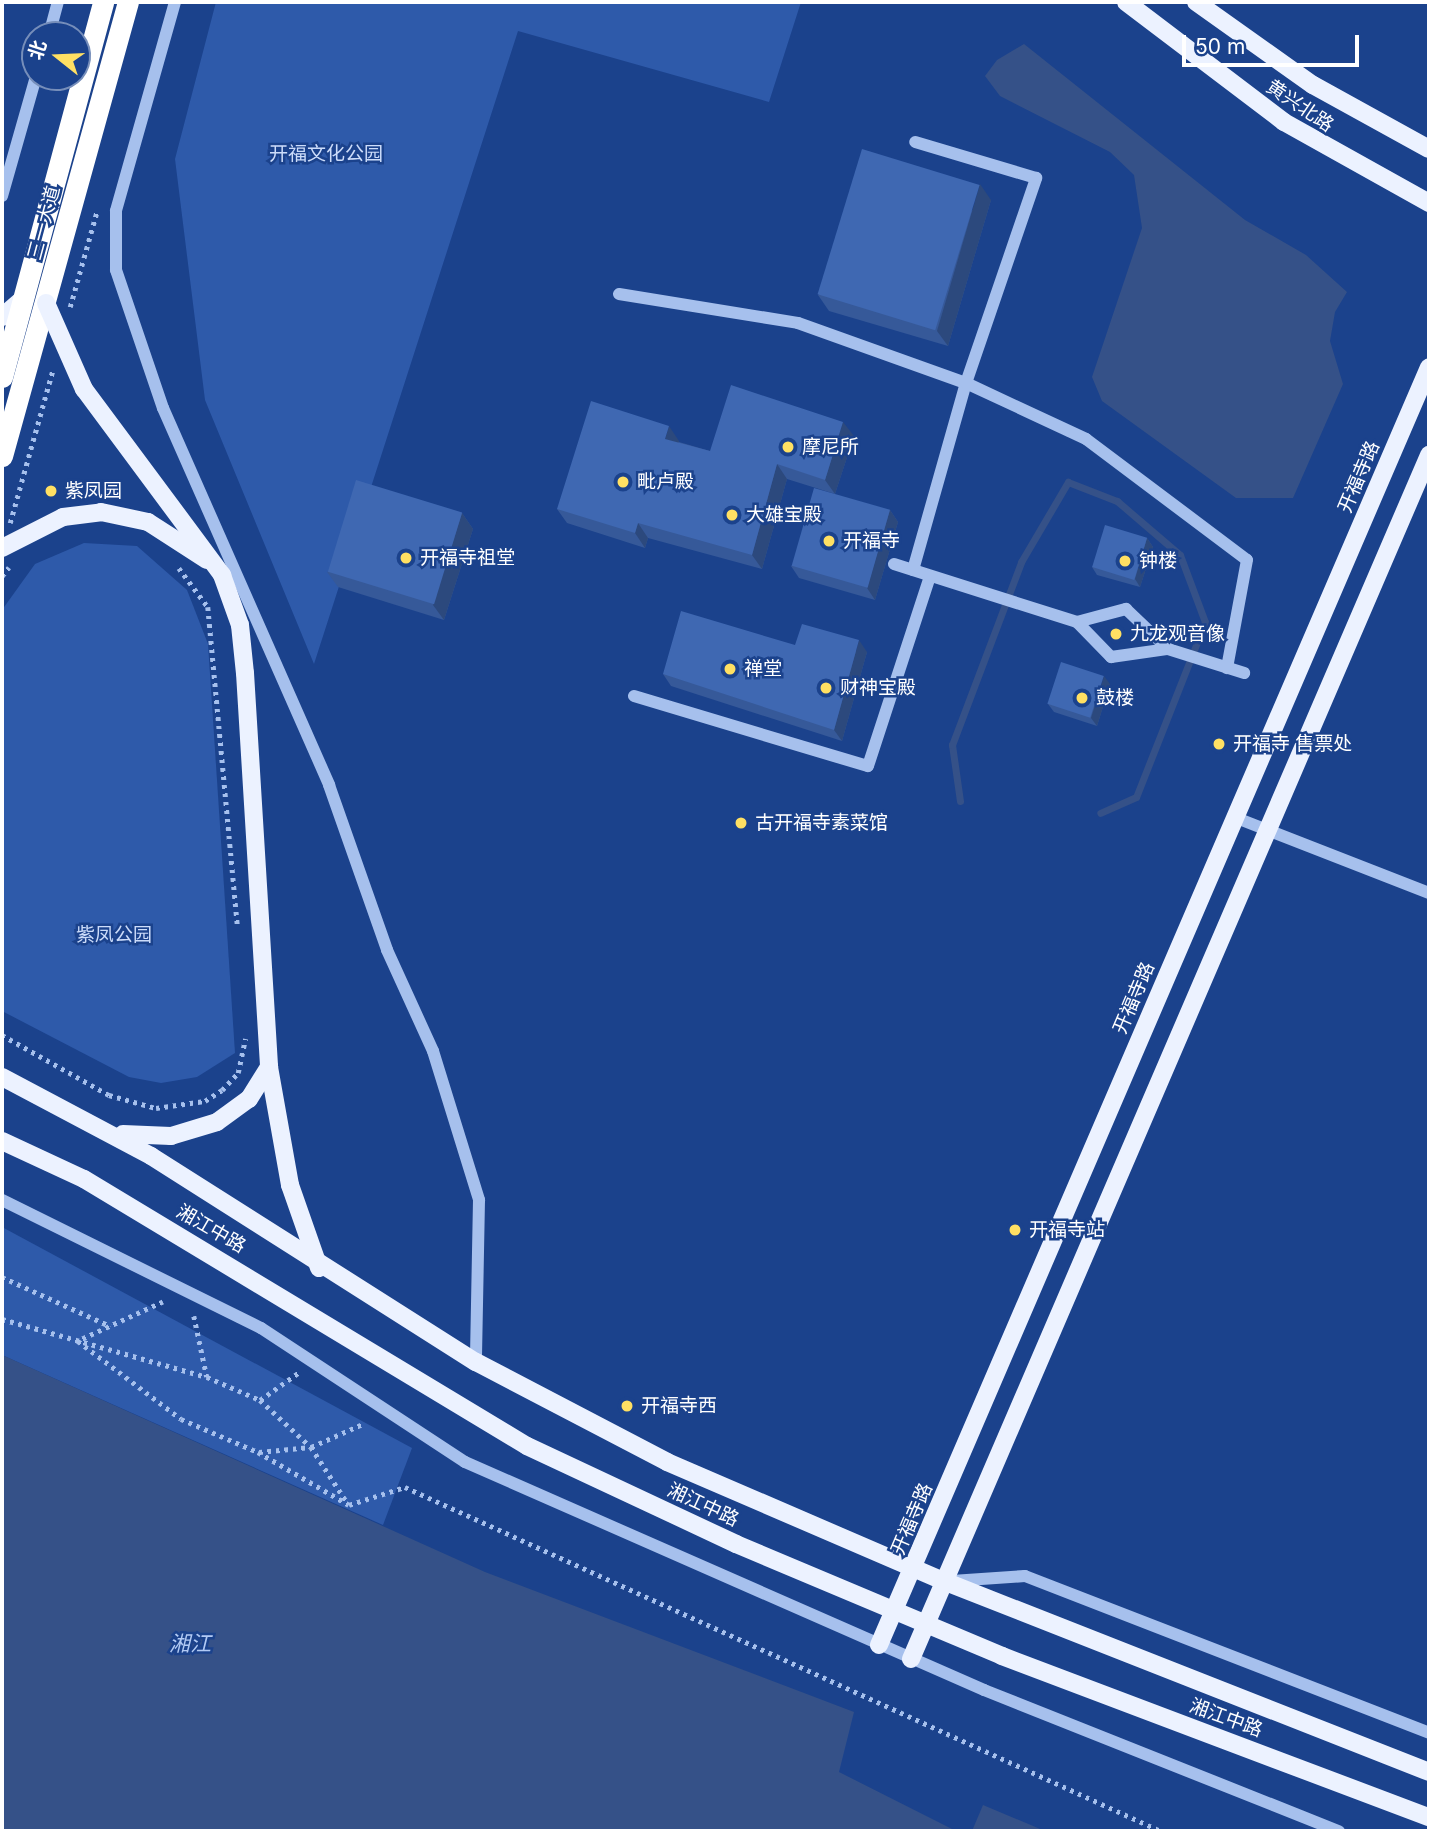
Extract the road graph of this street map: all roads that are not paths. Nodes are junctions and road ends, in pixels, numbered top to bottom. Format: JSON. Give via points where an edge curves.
{"nodes":[{"id":1,"x":58,"y":2,"type":"edge"},
{"id":2,"x":103,"y":2,"type":"edge"},
{"id":3,"x":128,"y":2,"type":"edge"},
{"id":4,"x":175,"y":2,"type":"edge"},
{"id":5,"x":1126,"y":2,"type":"edge"},
{"id":6,"x":1196,"y":2,"type":"edge"},
{"id":7,"x":53,"y":21,"type":"edge"},
{"id":8,"x":32,"y":91,"type":"edge"},
{"id":9,"x":915,"y":142,"type":"dead end"},
{"id":10,"x":1429,"y":149,"type":"edge"},
{"id":11,"x":2,"y":196,"type":"edge"},
{"id":12,"x":1429,"y":203,"type":"edge"},
{"id":13,"x":619,"y":294,"type":"dead end"},
{"id":14,"x":24,"y":298,"type":"junction"},
{"id":15,"x":46,"y":303,"type":"junction"},
{"id":16,"x":2,"y":317,"type":"edge"},
{"id":17,"x":1429,"y":367,"type":"edge"},
{"id":18,"x":2,"y":377,"type":"edge"},
{"id":19,"x":966,"y":383,"type":"junction"},
{"id":20,"x":1429,"y":455,"type":"edge"},
{"id":21,"x":2,"y":456,"type":"edge"},
{"id":22,"x":4,"y":543,"type":"edge"},
{"id":23,"x":894,"y":564,"type":"dead end"},
{"id":24,"x":913,"y":570,"type":"junction"},
{"id":25,"x":222,"y":575,"type":"junction"},
{"id":26,"x":930,"y":576,"type":"junction"},
{"id":27,"x":1077,"y":622,"type":"junction"},
{"id":28,"x":1168,"y":649,"type":"junction"},
{"id":29,"x":1227,"y":668,"type":"junction"},
{"id":30,"x":1244,"y":673,"type":"dead end"},
{"id":31,"x":634,"y":696,"type":"dead end"},
{"id":32,"x":1234,"y":817,"type":"junction"},
{"id":33,"x":1267,"y":831,"type":"junction"},
{"id":34,"x":1429,"y":893,"type":"edge"},
{"id":35,"x":269,"y":1067,"type":"junction"},
{"id":36,"x":2,"y":1077,"type":"edge"},
{"id":37,"x":100,"y":1128,"type":"junction"},
{"id":38,"x":2,"y":1141,"type":"edge"},
{"id":39,"x":2,"y":1200,"type":"edge"},
{"id":40,"x":319,"y":1268,"type":"junction"},
{"id":41,"x":476,"y":1362,"type":"junction"},
{"id":42,"x":914,"y":1568,"type":"junction"},
{"id":43,"x":946,"y":1582,"type":"junction"},
{"id":44,"x":894,"y":1612,"type":"junction"},
{"id":45,"x":926,"y":1625,"type":"junction"},
{"id":46,"x":879,"y":1645,"type":"junction"},
{"id":47,"x":911,"y":1659,"type":"junction"},
{"id":48,"x":1429,"y":1733,"type":"edge"},
{"id":49,"x":1429,"y":1772,"type":"edge"},
{"id":50,"x":1429,"y":1817,"type":"edge"},
{"id":51,"x":1339,"y":1831,"type":"edge"}],
"edges":[{"from":1,"to":7,"type":"street"},
{"from":2,"to":14,"type":"highway","name":"三一大道"},
{"from":3,"to":15,"type":"highway","name":"三一大道"},
{"from":4,"to":41,"type":"street","via":[[116,211],[116,270],[163,408],[329,785],[387,950],[433,1051],[479,1200]]},
{"from":5,"to":12,"type":"main road","name":"黄兴北路","via":[[1284,122]]},
{"from":6,"to":10,"type":"main road","name":"黄兴北路","via":[[1313,85]]},
{"from":8,"to":11,"type":"street"},
{"from":9,"to":19,"type":"street","via":[[1036,178]]},
{"from":13,"to":19,"type":"street","via":[[798,323]]},
{"from":14,"to":16,"type":"main road"},
{"from":14,"to":18,"type":"highway","name":"三一大道"},
{"from":15,"to":21,"type":"highway","name":"三一大道"},
{"from":15,"to":25,"type":"main road","bridge":true,"via":[[84,389]]},
{"from":17,"to":32,"type":"main road","name":"开福寺路"},
{"from":19,"to":24,"type":"street"},
{"from":19,"to":29,"type":"street","via":[[1086,439],[1247,560]]},
{"from":20,"to":33,"type":"main road"},
{"from":22,"to":25,"type":"main road","bridge":true,"via":[[63,517],[101,512],[170,534]]},
{"from":23,"to":24,"type":"street"},
{"from":24,"to":26,"type":"street"},
{"from":25,"to":35,"type":"main road","via":[[240,625],[245,673]]},
{"from":26,"to":27,"type":"street"},
{"from":26,"to":31,"type":"street","via":[[868,766]]},
{"from":27,"to":28,"type":"street","via":[[1111,657]]},
{"from":27,"to":28,"type":"street","via":[[1126,609]]},
{"from":28,"to":29,"type":"street"},
{"from":29,"to":30,"type":"street"},
{"from":32,"to":33,"type":"street"},
{"from":32,"to":42,"type":"main road","name":"开福寺路"},
{"from":33,"to":34,"type":"street"},
{"from":33,"to":43,"type":"main road"},
{"from":35,"to":37,"type":"main road","via":[[234,1113],[196,1132],[139,1139]]},
{"from":35,"to":40,"type":"main road","via":[[290,1185]]},
{"from":36,"to":37,"type":"main road","name":"湘江中路"},
{"from":37,"to":40,"type":"main road","name":"湘江中路"},
{"from":38,"to":44,"type":"main road","name":"湘江中路","via":[[84,1179],[527,1446]]},
{"from":39,"to":46,"type":"street","via":[[261,1328],[465,1462]]},
{"from":40,"to":41,"type":"main road","name":"湘江中路"},
{"from":41,"to":42,"type":"main road","name":"湘江中路","via":[[667,1462]]},
{"from":42,"to":43,"type":"main road","name":"湘江中路"},
{"from":42,"to":44,"type":"main road","name":"开福寺路"},
{"from":43,"to":45,"type":"main road"},
{"from":43,"to":48,"type":"street","name":"湘江中路","via":[[1025,1576]]},
{"from":43,"to":49,"type":"main road","name":"湘江中路"},
{"from":44,"to":45,"type":"main road","name":"湘江中路"},
{"from":44,"to":46,"type":"main road","name":"开福寺路"},
{"from":45,"to":47,"type":"main road"},
{"from":45,"to":50,"type":"main road","name":"湘江中路"},
{"from":46,"to":47,"type":"street"},
{"from":47,"to":51,"type":"street"}]}
